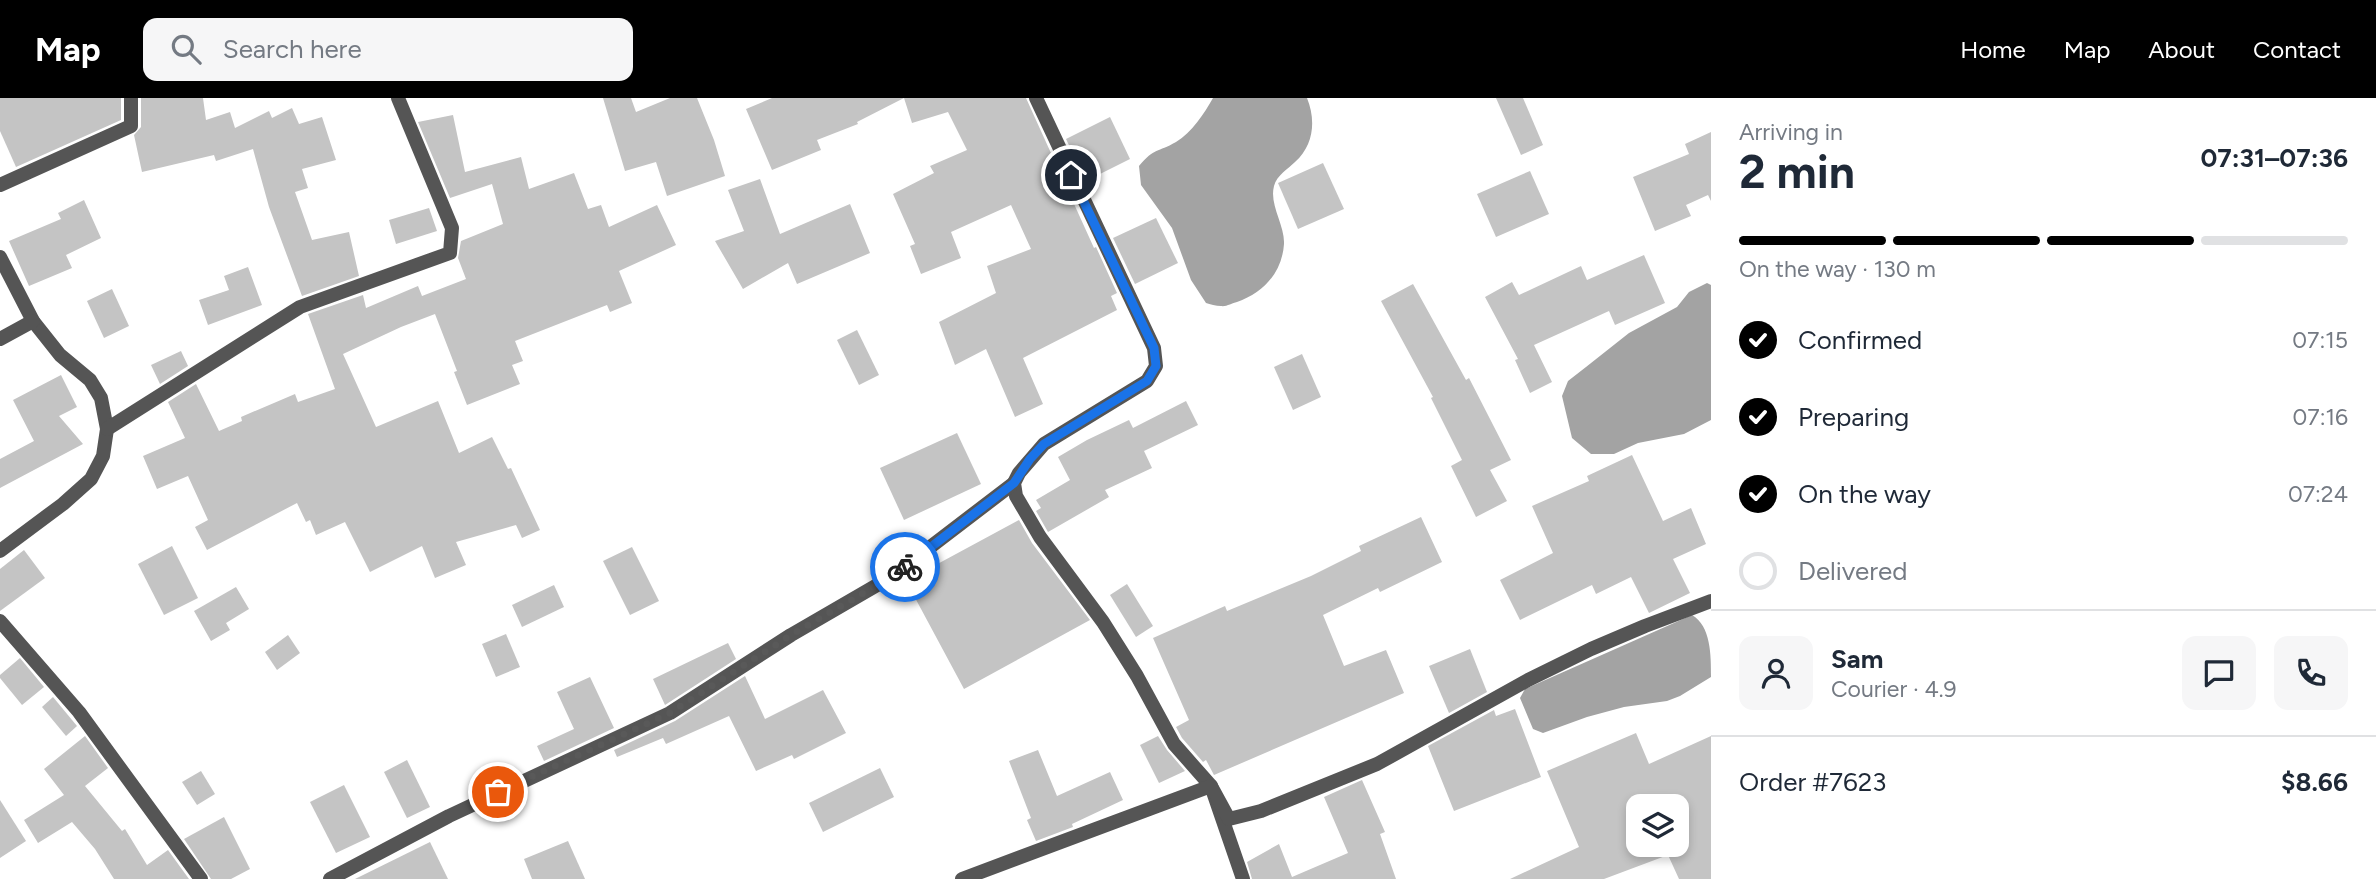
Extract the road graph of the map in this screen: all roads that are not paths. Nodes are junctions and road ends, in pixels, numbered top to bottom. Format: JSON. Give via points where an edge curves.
{"nodes":[{"id":1,"x":131,"y":98,"type":"edge"},
{"id":2,"x":398,"y":98,"type":"edge"},
{"id":3,"x":1036,"y":98,"type":"edge"},
{"id":4,"x":0,"y":185,"type":"edge"},
{"id":5,"x":0,"y":257,"type":"edge"},
{"id":6,"x":33,"y":321,"type":"junction"},
{"id":7,"x":0,"y":339,"type":"edge"},
{"id":8,"x":107,"y":429,"type":"junction"},
{"id":9,"x":1014,"y":483,"type":"junction"},
{"id":10,"x":0,"y":551,"type":"edge"},
{"id":11,"x":1711,"y":601,"type":"edge"},
{"id":12,"x":0,"y":621,"type":"edge"},
{"id":13,"x":1212,"y":786,"type":"junction"},
{"id":14,"x":201,"y":879,"type":"edge"},
{"id":15,"x":330,"y":879,"type":"edge"},
{"id":16,"x":962,"y":879,"type":"edge"},
{"id":17,"x":1243,"y":879,"type":"edge"}],
"edges":[{"from":1,"to":4,"type":"street","via":[[131,126]]},
{"from":2,"to":8,"type":"street","via":[[452,228],[450,253],[300,307]]},
{"from":3,"to":9,"type":"street","via":[[1154,348],[1156,366],[1147,381],[1044,444]]},
{"from":5,"to":6,"type":"street"},
{"from":6,"to":7,"type":"street"},
{"from":6,"to":8,"type":"street","via":[[60,355],[90,380],[101,398]]},
{"from":8,"to":10,"type":"street","via":[[103,456],[92,479]]},
{"from":9,"to":13,"type":"street","via":[[1016,496],[1040,537],[1103,622],[1174,744]]},
{"from":9,"to":15,"type":"street","via":[[891,577],[670,713],[449,816]]},
{"from":11,"to":13,"type":"street","via":[[1591,649],[1377,764],[1261,811],[1229,819]]},
{"from":12,"to":14,"type":"street","via":[[79,712]]},
{"from":13,"to":16,"type":"street"},
{"from":13,"to":17,"type":"street"}]}
